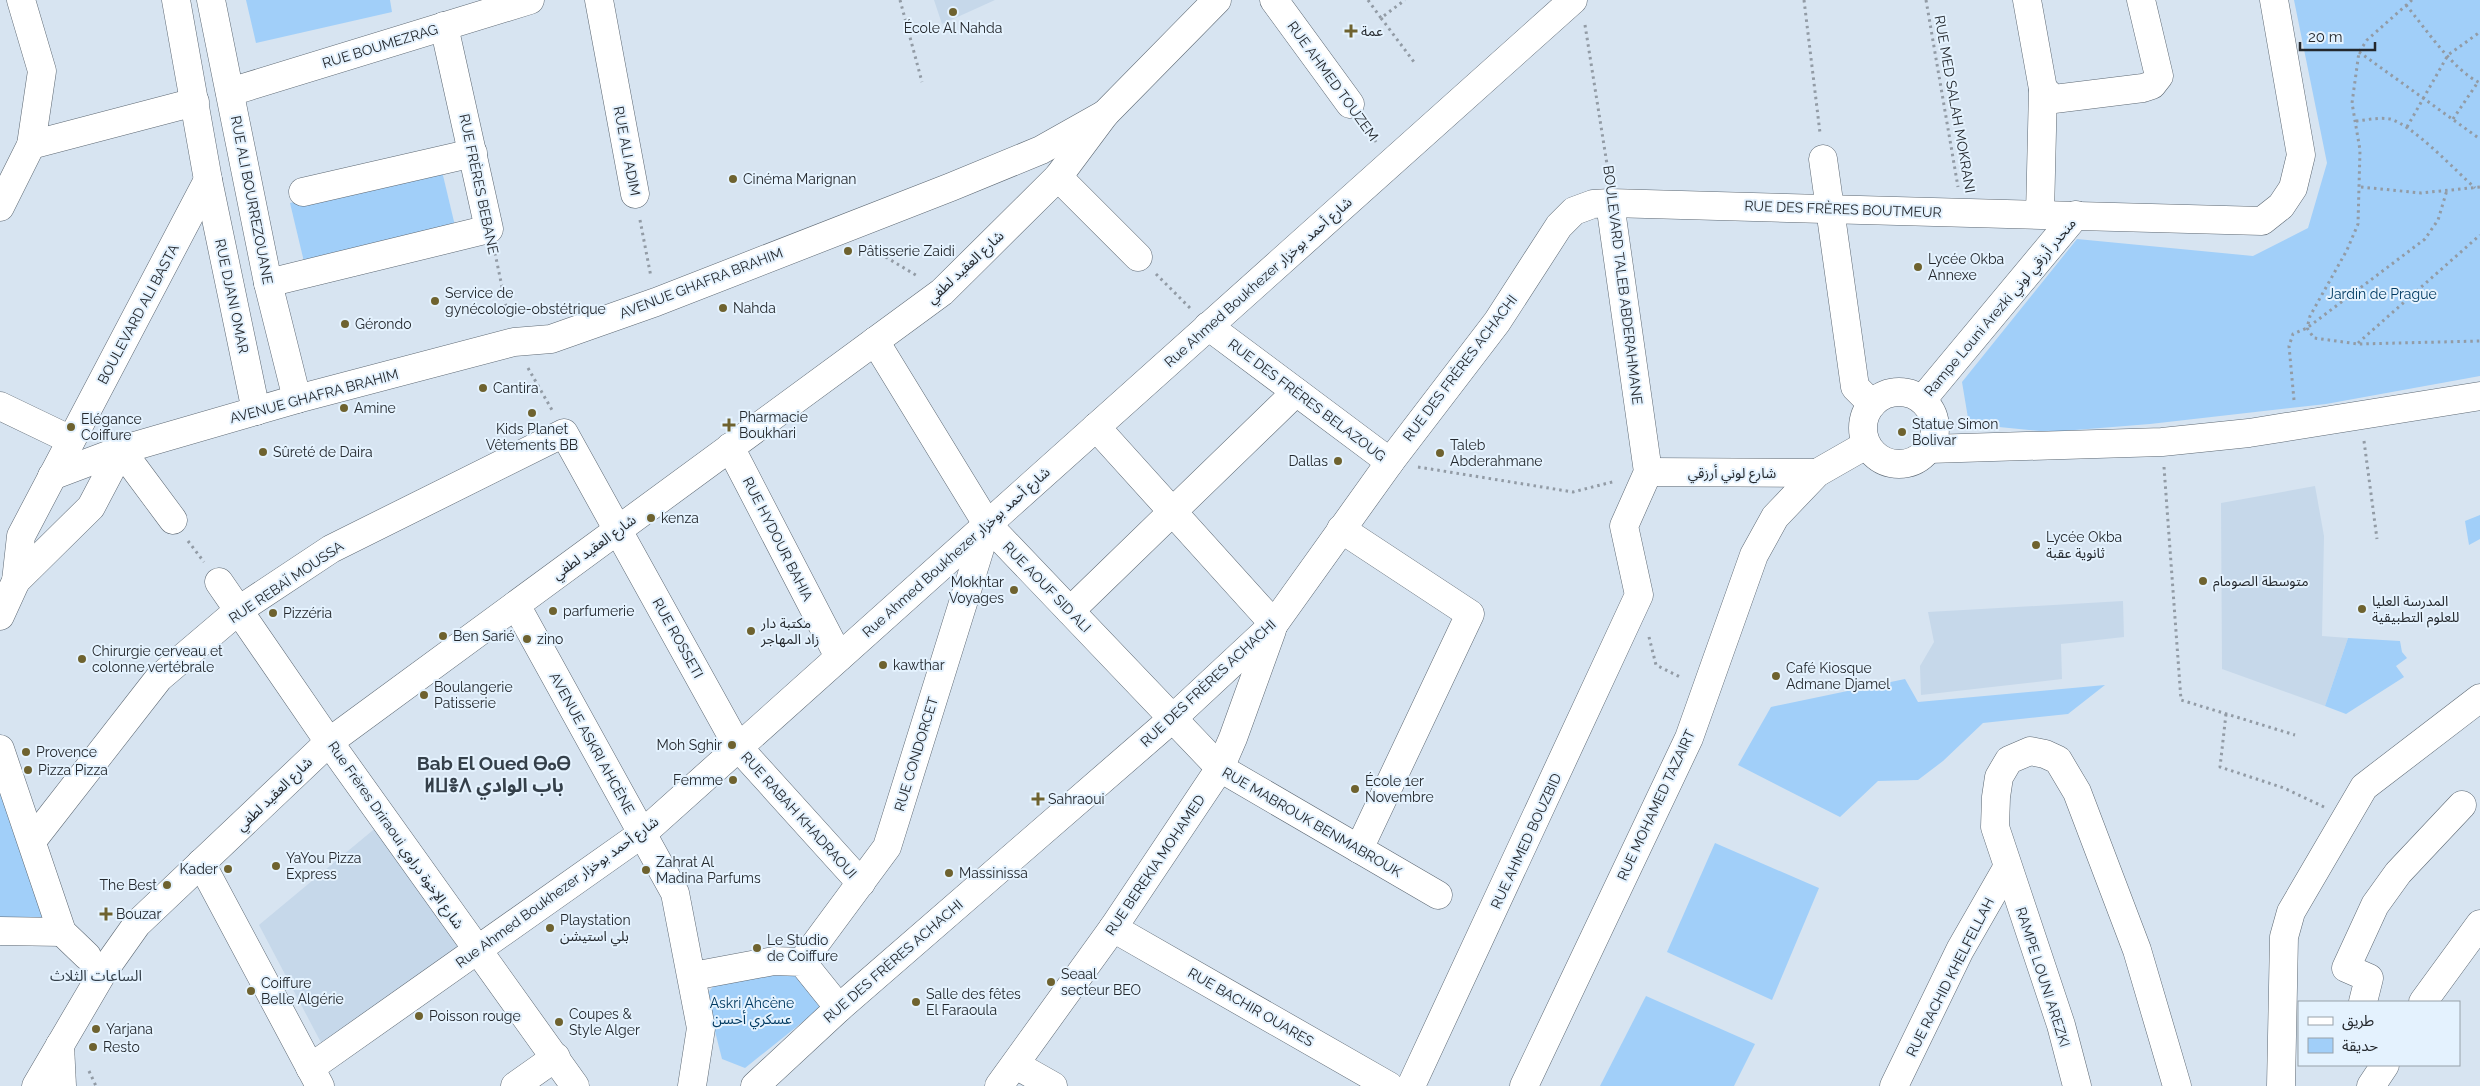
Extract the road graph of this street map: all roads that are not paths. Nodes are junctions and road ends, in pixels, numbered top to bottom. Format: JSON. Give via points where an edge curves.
{"nodes":[{"id":1,"x":21,"y":0,"type":"edge"},
{"id":2,"x":176,"y":0,"type":"edge"},
{"id":3,"x":211,"y":0,"type":"edge"},
{"id":4,"x":530,"y":0,"type":"edge"},
{"id":5,"x":599,"y":0,"type":"edge"},
{"id":6,"x":1217,"y":0,"type":"edge"},
{"id":7,"x":1274,"y":0,"type":"edge"},
{"id":8,"x":2027,"y":0,"type":"edge"},
{"id":9,"x":2141,"y":0,"type":"edge"},
{"id":10,"x":2274,"y":0,"type":"edge"},
{"id":11,"x":1579,"y":10,"type":"edge"},
{"id":12,"x":444,"y":26,"type":"junction"},
{"id":13,"x":2043,"y":89,"type":"junction"},
{"id":14,"x":230,"y":92,"type":"junction"},
{"id":15,"x":195,"y":102,"type":"junction"},
{"id":16,"x":1350,"y":104,"type":"road end"},
{"id":17,"x":1105,"y":114,"type":"junction"},
{"id":18,"x":30,"y":145,"type":"junction"},
{"id":19,"x":473,"y":153,"type":"junction"},
{"id":20,"x":1823,"y":158,"type":"road end"},
{"id":21,"x":1058,"y":177,"type":"junction"},
{"id":22,"x":208,"y":180,"type":"junction"},
{"id":23,"x":303,"y":192,"type":"dead end"},
{"id":24,"x":635,"y":194,"type":"road end"},
{"id":25,"x":1610,"y":202,"type":"junction"},
{"id":26,"x":0,"y":207,"type":"edge"},
{"id":27,"x":1829,"y":208,"type":"junction"},
{"id":28,"x":2040,"y":214,"type":"junction"},
{"id":29,"x":2076,"y":216,"type":"junction"},
{"id":30,"x":1138,"y":257,"type":"road end"},
{"id":31,"x":268,"y":283,"type":"junction"},
{"id":32,"x":1208,"y":326,"type":"junction"},
{"id":33,"x":875,"y":341,"type":"junction"},
{"id":34,"x":1296,"y":392,"type":"junction"},
{"id":35,"x":2480,"y":396,"type":"edge"},
{"id":36,"x":297,"y":399,"type":"junction"},
{"id":37,"x":1922,"y":400,"type":"junction"},
{"id":38,"x":1872,"y":404,"type":"junction"},
{"id":39,"x":0,"y":406,"type":"edge"},
{"id":40,"x":256,"y":411,"type":"junction"},
{"id":41,"x":1096,"y":427,"type":"junction"},
{"id":42,"x":71,"y":440,"type":"junction"},
{"id":43,"x":1866,"y":445,"type":"junction"},
{"id":44,"x":730,"y":447,"type":"junction"},
{"id":45,"x":1929,"y":449,"type":"junction"},
{"id":46,"x":121,"y":450,"type":"junction"},
{"id":47,"x":1390,"y":462,"type":"junction"},
{"id":48,"x":1648,"y":472,"type":"junction"},
{"id":49,"x":1817,"y":473,"type":"junction"},
{"id":50,"x":52,"y":476,"type":"junction"},
{"id":51,"x":1172,"y":512,"type":"junction"},
{"id":52,"x":173,"y":520,"type":"road end"},
{"id":53,"x":987,"y":524,"type":"junction"},
{"id":54,"x":1341,"y":529,"type":"junction"},
{"id":55,"x":618,"y":530,"type":"junction"},
{"id":56,"x":16,"y":581,"type":"junction"},
{"id":57,"x":219,"y":582,"type":"road end"},
{"id":58,"x":516,"y":605,"type":"junction"},
{"id":59,"x":239,"y":610,"type":"junction"},
{"id":60,"x":1070,"y":611,"type":"junction"},
{"id":61,"x":0,"y":616,"type":"edge"},
{"id":62,"x":1274,"y":624,"type":"junction"},
{"id":63,"x":839,"y":657,"type":"junction"},
{"id":64,"x":2480,"y":698,"type":"edge"},
{"id":65,"x":1172,"y":719,"type":"junction"},
{"id":66,"x":329,"y":742,"type":"junction"},
{"id":67,"x":738,"y":746,"type":"junction"},
{"id":68,"x":0,"y":749,"type":"edge"},
{"id":69,"x":1220,"y":768,"type":"junction"},
{"id":70,"x":2462,"y":806,"type":"dead end"},
{"id":71,"x":643,"y":833,"type":"junction"},
{"id":72,"x":32,"y":841,"type":"junction"},
{"id":73,"x":1358,"y":849,"type":"junction"},
{"id":74,"x":201,"y":863,"type":"junction"},
{"id":75,"x":2007,"y":868,"type":"junction"},
{"id":76,"x":861,"y":883,"type":"junction"},
{"id":77,"x":1438,"y":895,"type":"dead end"},
{"id":78,"x":2480,"y":924,"type":"edge"},
{"id":79,"x":1113,"y":928,"type":"junction"},
{"id":80,"x":0,"y":931,"type":"edge"},
{"id":81,"x":62,"y":932,"type":"junction"},
{"id":82,"x":477,"y":950,"type":"junction"},
{"id":83,"x":802,"y":962,"type":"junction"},
{"id":84,"x":95,"y":964,"type":"junction"},
{"id":85,"x":693,"y":976,"type":"junction"},
{"id":86,"x":2363,"y":1001,"type":"edge"},
{"id":87,"x":2424,"y":1001,"type":"edge"},
{"id":88,"x":839,"y":1008,"type":"junction"},
{"id":89,"x":60,"y":1045,"type":"junction"},
{"id":90,"x":556,"y":1057,"type":"junction"},
{"id":91,"x":1016,"y":1065,"type":"junction"},
{"id":92,"x":2384,"y":1066,"type":"edge"},
{"id":93,"x":694,"y":1076,"type":"edge"},
{"id":94,"x":315,"y":1077,"type":"edge"},
{"id":95,"x":36,"y":1086,"type":"edge"},
{"id":96,"x":62,"y":1086,"type":"edge"},
{"id":97,"x":515,"y":1086,"type":"edge"},
{"id":98,"x":576,"y":1086,"type":"edge"},
{"id":99,"x":716,"y":1086,"type":"edge"},
{"id":100,"x":755,"y":1086,"type":"edge"},
{"id":101,"x":1000,"y":1086,"type":"edge"},
{"id":102,"x":1054,"y":1086,"type":"edge"},
{"id":103,"x":1389,"y":1086,"type":"edge"},
{"id":104,"x":1411,"y":1086,"type":"edge"},
{"id":105,"x":1524,"y":1086,"type":"edge"},
{"id":106,"x":1894,"y":1086,"type":"edge"},
{"id":107,"x":2077,"y":1086,"type":"edge"},
{"id":108,"x":2176,"y":1086,"type":"edge"},
{"id":109,"x":2282,"y":1086,"type":"edge"},
{"id":110,"x":2371,"y":1086,"type":"edge"}],
"edges":[{"from":1,"to":18,"type":"street","via":[[42,71]]},
{"from":2,"to":15,"type":"street"},
{"from":3,"to":14,"type":"street","name":"RUE ALI BOURREZOUANE"},
{"from":4,"to":12,"type":"street","name":"RUE BOUMEZRAG"},
{"from":5,"to":24,"type":"street","name":"RUE ALI ADIM"},
{"from":6,"to":17,"type":"street"},
{"from":7,"to":16,"type":"street","name":"RUE AHMED TOUZEM"},
{"from":8,"to":13,"type":"street"},
{"from":9,"to":13,"type":"street","via":[[2159,76],[2152,85],[2054,99]]},
{"from":10,"to":29,"type":"street","name":"Rampe Louni Arezki منحدر أرزقي لوني","via":[[2301,155],[2293,188],[2281,206],[2262,221]]},
{"from":11,"to":32,"type":"street","name":"Rue Ahmed Boukhezer شارع أحمد بوخزار","via":[[1391,163]]},
{"from":12,"to":14,"type":"street","name":"RUE BOUMEZRAG"},
{"from":12,"to":19,"type":"street","name":"RUE FRÈRES BEBANE"},
{"from":13,"to":28,"type":"street"},
{"from":14,"to":31,"type":"street","name":"RUE ALI BOURREZOUANE"},
{"from":15,"to":18,"type":"street"},
{"from":15,"to":22,"type":"street"},
{"from":17,"to":21,"type":"street","name":"شارع العقيد لطفي"},
{"from":17,"to":36,"type":"street","name":"AVENUE GHAFRA BRAHIM","via":[[1041,150],[656,302],[551,339],[514,342]]},
{"from":18,"to":26,"type":"street"},
{"from":19,"to":23,"type":"street"},
{"from":19,"to":31,"type":"street","name":"RUE FRÈRES BEBANE","via":[[489,229]]},
{"from":20,"to":27,"type":"street"},
{"from":21,"to":30,"type":"street"},
{"from":21,"to":33,"type":"street","name":"شارع العقيد لطفي","via":[[942,292]]},
{"from":22,"to":40,"type":"street","name":"RUE DJANI OMAR"},
{"from":22,"to":42,"type":"street","name":"BOULEVARD ALI BASTA"},
{"from":25,"to":27,"type":"street","name":"RUE DES FRÈRES BOUTMEUR"},
{"from":25,"to":47,"type":"street","name":"RUE DES FRÈRES ACHACHI","via":[[1574,211],[1559,226],[1497,322]]},
{"from":25,"to":48,"type":"street","name":"BOULEVARD TALEB ABDERAHMANE"},
{"from":27,"to":28,"type":"street","name":"RUE DES FRÈRES BOUTMEUR"},
{"from":27,"to":38,"type":"street","via":[[1855,387]]},
{"from":28,"to":29,"type":"street","name":"RUE DES FRÈRES BOUTMEUR"},
{"from":29,"to":37,"type":"street","name":"Rampe Louni Arezki منحدر أرزقي لوني"},
{"from":31,"to":36,"type":"street","name":"RUE ALI BOURREZOUANE"},
{"from":32,"to":34,"type":"street","name":"RUE DES FRÈRES BELAZOUG"},
{"from":32,"to":41,"type":"street","name":"Rue Ahmed Boukhezer شارع أحمد بوخزار"},
{"from":33,"to":44,"type":"street","name":"شارع العقيد لطفي"},
{"from":33,"to":53,"type":"street","name":"RUE AOUF SID ALI"},
{"from":34,"to":47,"type":"street","name":"RUE DES FRÈRES BELAZOUG"},
{"from":34,"to":51,"type":"street"},
{"from":35,"to":45,"type":"street","via":[[2294,426],[2162,442]]},
{"from":36,"to":40,"type":"street","name":"AVENUE GHAFRA BRAHIM"},
{"from":37,"to":38,"type":"street","via":[[1912,394],[1890,393]]},
{"from":37,"to":45,"type":"street","via":[[1935,425]]},
{"from":38,"to":43,"type":"street","via":[[1864,419]]},
{"from":39,"to":42,"type":"street"},
{"from":40,"to":46,"type":"street","name":"AVENUE GHAFRA BRAHIM"},
{"from":41,"to":51,"type":"street"},
{"from":41,"to":53,"type":"street","name":"Rue Ahmed Boukhezer شارع أحمد بوخزار"},
{"from":42,"to":50,"type":"street","name":"BOULEVARD ALI BASTA"},
{"from":43,"to":45,"type":"street","via":[[1881,460],[1894,464],[1907,464]]},
{"from":43,"to":49,"type":"street","name":"RUE MOHAMED TAZAIRT"},
{"from":44,"to":55,"type":"street","name":"شارع العقيد لطفي"},
{"from":44,"to":63,"type":"street","name":"RUE HYDOUR BAHIA"},
{"from":46,"to":50,"type":"street","name":"AVENUE GHAFRA BRAHIM"},
{"from":46,"to":52,"type":"street"},
{"from":46,"to":56,"type":"street","via":[[91,507]]},
{"from":47,"to":54,"type":"street","name":"RUE DES FRÈRES ACHACHI"},
{"from":48,"to":49,"type":"street","name":"شارع لوني أرزقي"},
{"from":48,"to":104,"type":"street","name":"RUE AHMED BOUZBID","via":[[1624,526],[1639,595]]},
{"from":49,"to":105,"type":"street","name":"RUE MOHAMED TAZAIRT","via":[[1775,517],[1754,555],[1689,738]]},
{"from":50,"to":56,"type":"street","name":"BOULEVARD ALI BASTA","via":[[21,536]]},
{"from":51,"to":60,"type":"street"},
{"from":51,"to":62,"type":"street"},
{"from":53,"to":60,"type":"street","name":"RUE AOUF SID ALI"},
{"from":53,"to":63,"type":"street","name":"Rue Ahmed Boukhezer شارع أحمد بوخزار"},
{"from":53,"to":76,"type":"street","name":"RUE CONDORCET","via":[[887,847]]},
{"from":54,"to":62,"type":"street","name":"RUE DES FRÈRES ACHACHI"},
{"from":54,"to":73,"type":"street","via":[[1470,614]]},
{"from":55,"to":58,"type":"street","name":"شارع العقيد لطفي"},
{"from":55,"to":59,"type":"street","name":"RUE REBAÏ MOUSSA","via":[[564,433],[331,549]]},
{"from":55,"to":67,"type":"street","name":"RUE ROSSETI"},
{"from":56,"to":61,"type":"street","name":"BOULEVARD ALI BASTA"},
{"from":57,"to":59,"type":"street","name":"Rue Frères Driraoui شارع الإخوة دراوي"},
{"from":58,"to":66,"type":"street","name":"شارع العقيد لطفي"},
{"from":58,"to":71,"type":"street","name":"AVENUE ASKRI AHCÈNE"},
{"from":59,"to":66,"type":"street","name":"Rue Frères Driraoui شارع الإخوة دراوي"},
{"from":59,"to":72,"type":"street","name":"RUE REBAÏ MOUSSA","via":[[160,678]]},
{"from":60,"to":65,"type":"street","name":"RUE AOUF SID ALI"},
{"from":62,"to":65,"type":"street","name":"RUE DES FRÈRES ACHACHI"},
{"from":62,"to":69,"type":"street","name":"RUE BEREKIA MOHAMED"},
{"from":63,"to":67,"type":"street","name":"Rue Ahmed Boukhezer شارع أحمد بوخزار"},
{"from":64,"to":109,"type":"street","via":[[2364,787],[2291,912],[2284,937]]},
{"from":65,"to":69,"type":"street","name":"RUE MABROUK BENMABROUK"},
{"from":65,"to":88,"type":"street","name":"RUE DES FRÈRES ACHACHI"},
{"from":66,"to":74,"type":"street","name":"شارع العقيد لطفي"},
{"from":66,"to":82,"type":"street","name":"Rue Frères Driraoui شارع الإخوة دراوي"},
{"from":67,"to":71,"type":"street","name":"Rue Ahmed Boukhezer شارع أحمد بوخزار"},
{"from":67,"to":76,"type":"street","name":"RUE RABAH KHADRAOUI"},
{"from":68,"to":72,"type":"street"},
{"from":69,"to":73,"type":"street","name":"RUE MABROUK BENMABROUK"},
{"from":69,"to":79,"type":"street","name":"RUE BEREKIA MOHAMED"},
{"from":70,"to":86,"type":"street","via":[[2398,873],[2375,905],[2346,968],[2369,978]]},
{"from":71,"to":82,"type":"street","name":"Rue Ahmed Boukhezer شارع أحمد بوخزار"},
{"from":71,"to":85,"type":"street","name":"AVENUE ASKRI AHCÈNE","via":[[675,892]]},
{"from":72,"to":81,"type":"street"},
{"from":73,"to":77,"type":"street","name":"RUE MABROUK BENMABROUK"},
{"from":74,"to":84,"type":"street","name":"شارع العقيد لطفي"},
{"from":74,"to":94,"type":"street"},
{"from":75,"to":106,"type":"street","name":"RUE RACHID KHELFELLAH","via":[[1960,950]]},
{"from":75,"to":107,"type":"street","name":"RAMPE LOUNI AREZKI","via":[[2061,1025]]},
{"from":75,"to":108,"type":"street","via":[[1995,827],[1999,777],[2010,760],[2030,751],[2045,754],[2058,760],[2077,792],[2137,950]]},
{"from":76,"to":83,"type":"street","name":"RUE CONDORCET"},
{"from":78,"to":87,"type":"street"},
{"from":79,"to":91,"type":"street","name":"RUE BEREKIA MOHAMED"},
{"from":79,"to":103,"type":"street","name":"RUE BACHIR OUARES"},
{"from":80,"to":81,"type":"street"},
{"from":81,"to":84,"type":"street"},
{"from":82,"to":90,"type":"street","name":"Rue Frères Driraoui شارع الإخوة دراوي"},
{"from":82,"to":94,"type":"street","name":"Rue Ahmed Boukhezer شارع أحمد بوخزار"},
{"from":83,"to":85,"type":"street","via":[[774,961]]},
{"from":83,"to":88,"type":"street"},
{"from":84,"to":89,"type":"street","via":[[81,1009]]},
{"from":85,"to":93,"type":"street","name":"AVENUE ASKRI AHCÈNE","via":[[701,1028]]},
{"from":88,"to":100,"type":"street","name":"RUE DES FRÈRES ACHACHI"},
{"from":89,"to":95,"type":"street"},
{"from":89,"to":96,"type":"street"},
{"from":90,"to":97,"type":"street"},
{"from":90,"to":98,"type":"street","name":"Rue Frères Driraoui شارع الإخوة دراوي"},
{"from":91,"to":101,"type":"street","name":"RUE BEREKIA MOHAMED"},
{"from":91,"to":102,"type":"street"},
{"from":92,"to":110,"type":"street"},
{"from":93,"to":99,"type":"street"}]}
